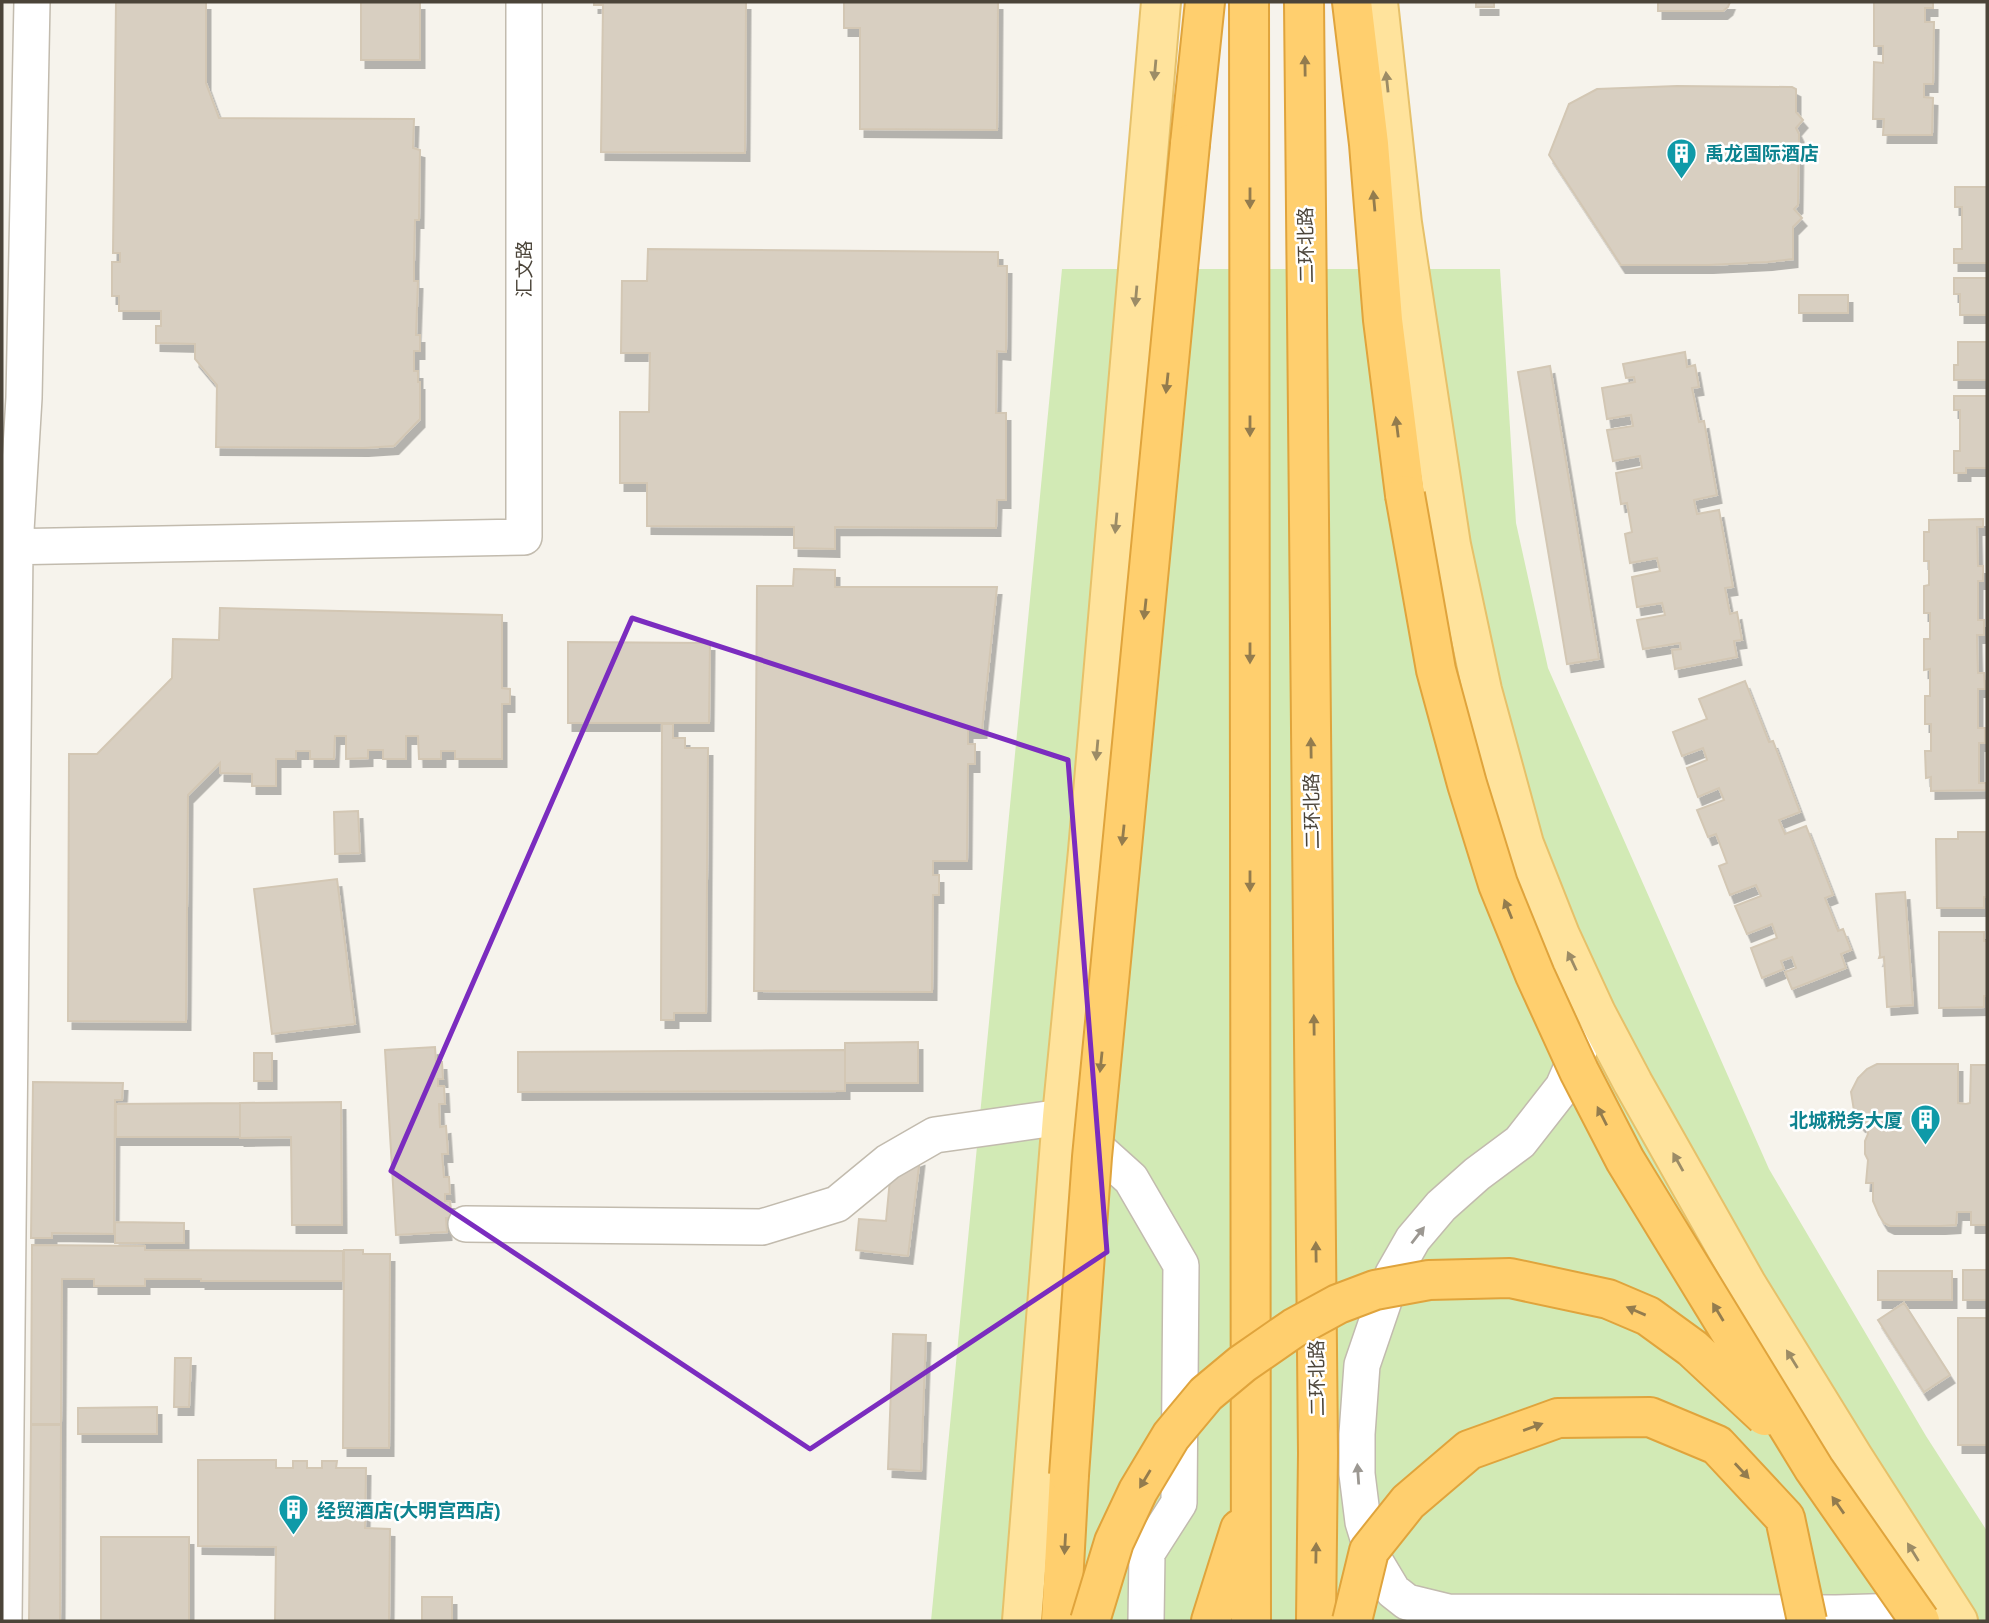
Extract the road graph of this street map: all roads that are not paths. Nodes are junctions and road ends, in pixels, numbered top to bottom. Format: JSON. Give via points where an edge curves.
{"nodes":[{"id":1,"x":32,"y":2,"type":"edge"},
{"id":2,"x":524,"y":2,"type":"edge"},
{"id":3,"x":1161,"y":2,"type":"edge"},
{"id":4,"x":1205,"y":2,"type":"edge"},
{"id":5,"x":1249,"y":2,"type":"edge"},
{"id":6,"x":1304,"y":2,"type":"edge"},
{"id":7,"x":1352,"y":2,"type":"edge"},
{"id":8,"x":1378,"y":2,"type":"edge"},
{"id":9,"x":9,"y":547,"type":"edge"},
{"id":10,"x":1596,"y":1013,"type":"junction"},
{"id":11,"x":1062,"y":1117,"type":"junction"},
{"id":12,"x":466,"y":1224,"type":"dead end"},
{"id":13,"x":1814,"y":1469,"type":"junction"},
{"id":14,"x":1251,"y":1493,"type":"junction"},
{"id":15,"x":1407,"y":1612,"type":"edge"},
{"id":16,"x":1942,"y":1617,"type":"edge"},
{"id":17,"x":4,"y":1621,"type":"edge"},
{"id":18,"x":1022,"y":1621,"type":"edge"},
{"id":19,"x":1061,"y":1621,"type":"edge"},
{"id":20,"x":1090,"y":1621,"type":"edge"},
{"id":21,"x":1146,"y":1621,"type":"edge"},
{"id":22,"x":1211,"y":1621,"type":"edge"},
{"id":23,"x":1251,"y":1621,"type":"edge"},
{"id":24,"x":1316,"y":1621,"type":"edge"},
{"id":25,"x":1352,"y":1621,"type":"edge"},
{"id":26,"x":1807,"y":1621,"type":"edge"}],
"edges":[{"from":1,"to":9,"type":"street","via":[[24,398]]},
{"from":2,"to":9,"type":"street","name":"汇文路","via":[[524,537]]},
{"from":3,"to":11,"type":"main road","one_way":true},
{"from":4,"to":19,"type":"highway","one_way":true,"bridge":true,"via":[[1092,1157]]},
{"from":5,"to":14,"type":"highway","one_way":true},
{"from":24,"to":6,"type":"highway","name":"二环北路","one_way":true},
{"from":13,"to":7,"type":"highway","one_way":true,"bridge":true,"via":[[1625,1160],[1579,1071],[1498,884],[1436,670],[1405,495]]},
{"from":10,"to":8,"type":"main road","one_way":true,"via":[[1524,844],[1482,690],[1451,545],[1425,384]]},
{"from":9,"to":17,"type":"street"},
{"from":15,"to":10,"type":"street","one_way":true,"via":[[1375,1560],[1363,1522],[1357,1474],[1363,1365],[1379,1311],[1413,1240],[1441,1206],[1520,1142],[1563,1087]]},
{"from":16,"to":10,"type":"main road","one_way":true,"via":[[1747,1285]]},
{"from":11,"to":12,"type":"street","via":[[935,1135],[888,1162],[837,1205],[762,1227]]},
{"from":11,"to":18,"type":"main road"},
{"from":11,"to":21,"type":"street","via":[[1131,1178],[1181,1265],[1179,1503],[1147,1553]]},
{"from":16,"to":13,"type":"highway","one_way":true,"bridge":true},
{"from":13,"to":20,"type":"highway","one_way":true,"bridge":true,"via":[[1692,1348],[1648,1316],[1608,1299],[1510,1278],[1429,1280],[1375,1290],[1294,1328],[1206,1394],[1171,1436],[1138,1491],[1114,1542]]},
{"from":14,"to":22,"type":"highway"},
{"from":14,"to":23,"type":"highway"},
{"from":15,"to":16,"type":"street"},
{"from":25,"to":26,"type":"highway","one_way":true,"bridge":true,"via":[[1369,1551],[1408,1502],[1469,1450],[1558,1418],[1650,1417],[1717,1445],[1785,1518]]}]}
